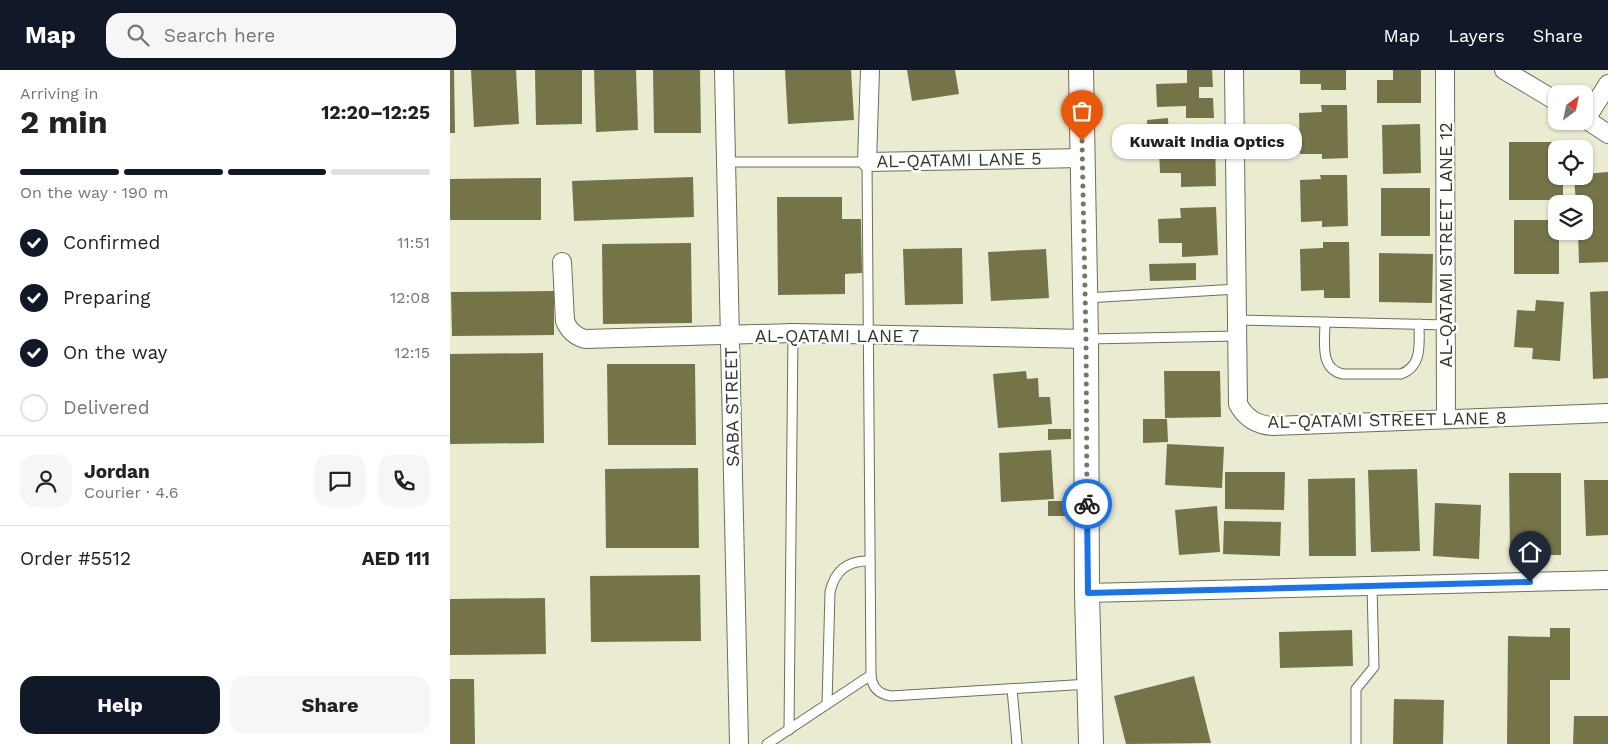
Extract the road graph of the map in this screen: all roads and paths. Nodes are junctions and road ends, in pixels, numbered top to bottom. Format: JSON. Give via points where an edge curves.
{"nodes":[{"id":1,"x":724,"y":70,"type":"edge"},
{"id":2,"x":870,"y":70,"type":"edge"},
{"id":3,"x":1081,"y":70,"type":"edge"},
{"id":4,"x":1234,"y":70,"type":"edge"},
{"id":5,"x":1445,"y":70,"type":"edge"},
{"id":6,"x":1504,"y":70,"type":"edge"},
{"id":7,"x":1608,"y":84,"type":"edge"},
{"id":8,"x":1548,"y":96,"type":"edge"},
{"id":9,"x":1593,"y":107,"type":"edge"},
{"id":10,"x":1593,"y":124,"type":"edge"},
{"id":11,"x":1608,"y":134,"type":"edge"},
{"id":12,"x":1083,"y":158,"type":"junction"},
{"id":13,"x":726,"y":162,"type":"junction"},
{"id":14,"x":867,"y":162,"type":"junction"},
{"id":15,"x":562,"y":262,"type":"dead end"},
{"id":16,"x":1237,"y":290,"type":"junction"},
{"id":17,"x":1086,"y":298,"type":"junction"},
{"id":18,"x":1325,"y":322,"type":"junction"},
{"id":19,"x":1419,"y":324,"type":"junction"},
{"id":20,"x":1446,"y":325,"type":"junction"},
{"id":21,"x":1237,"y":328,"type":"junction"},
{"id":22,"x":793,"y":333,"type":"junction"},
{"id":23,"x":868,"y":334,"type":"junction"},
{"id":24,"x":730,"y":336,"type":"junction"},
{"id":25,"x":1086,"y":339,"type":"junction"},
{"id":26,"x":1608,"y":414,"type":"edge"},
{"id":27,"x":1446,"y":419,"type":"junction"},
{"id":28,"x":870,"y":560,"type":"junction"},
{"id":29,"x":1608,"y":580,"type":"edge"},
{"id":30,"x":1372,"y":586,"type":"junction"},
{"id":31,"x":1088,"y":593,"type":"junction"},
{"id":32,"x":871,"y":675,"type":"junction"},
{"id":33,"x":1090,"y":684,"type":"junction"},
{"id":34,"x":1012,"y":689,"type":"junction"},
{"id":35,"x":827,"y":704,"type":"junction"},
{"id":36,"x":788,"y":730,"type":"junction"},
{"id":37,"x":740,"y":744,"type":"edge"},
{"id":38,"x":767,"y":744,"type":"edge"},
{"id":39,"x":1017,"y":744,"type":"edge"},
{"id":40,"x":1091,"y":744,"type":"edge"},
{"id":41,"x":1356,"y":744,"type":"edge"}],
"edges":[{"from":1,"to":13,"type":"street","name":"SABA STREET"},
{"from":2,"to":14,"type":"street","name":"AL-QATAMI LANE 5"},
{"from":3,"to":12,"type":"street"},
{"from":4,"to":16,"type":"street","name":"AL-QATAMI STREET LANE 8"},
{"from":5,"to":20,"type":"street","name":"AL-QATAMI STREET LANE 12"},
{"from":6,"to":8,"type":"street"},
{"from":7,"to":9,"type":"street"},
{"from":10,"to":11,"type":"street"},
{"from":12,"to":14,"type":"street","name":"AL-QATAMI LANE 5"},
{"from":12,"to":17,"type":"street"},
{"from":13,"to":14,"type":"lane"},
{"from":13,"to":24,"type":"street","name":"SABA STREET"},
{"from":14,"to":23,"type":"lane"},
{"from":15,"to":24,"type":"street","name":"AL-QATAMI LANE 7","via":[[565,321],[578,337],[592,340]]},
{"from":16,"to":17,"type":"lane"},
{"from":16,"to":21,"type":"street","name":"AL-QATAMI STREET LANE 8"},
{"from":17,"to":25,"type":"street"},
{"from":18,"to":19,"type":"lane"},
{"from":18,"to":19,"type":"lane","via":[[1326,359],[1330,368],[1343,374],[1401,374],[1409,370],[1416,364],[1418,355]]},
{"from":18,"to":21,"type":"lane"},
{"from":19,"to":20,"type":"lane"},
{"from":20,"to":27,"type":"street","name":"AL-QATAMI STREET LANE 12"},
{"from":21,"to":25,"type":"lane"},
{"from":21,"to":27,"type":"street","name":"AL-QATAMI STREET LANE 8","via":[[1238,404],[1242,412],[1256,423],[1273,426]]},
{"from":22,"to":23,"type":"street","name":"AL-QATAMI LANE 7"},
{"from":22,"to":24,"type":"street","name":"AL-QATAMI LANE 7"},
{"from":22,"to":36,"type":"lane"},
{"from":23,"to":25,"type":"street","name":"AL-QATAMI LANE 7"},
{"from":23,"to":28,"type":"lane"},
{"from":24,"to":37,"type":"street","name":"SABA STREET"},
{"from":25,"to":31,"type":"street"},
{"from":26,"to":27,"type":"street","name":"AL-QATAMI STREET LANE 8"},
{"from":28,"to":32,"type":"lane"},
{"from":28,"to":35,"type":"lane","via":[[851,562],[836,574],[832,582]]},
{"from":29,"to":30,"type":"street"},
{"from":30,"to":31,"type":"street"},
{"from":30,"to":41,"type":"lane","via":[[1374,667],[1356,688]]},
{"from":31,"to":33,"type":"street"},
{"from":32,"to":34,"type":"lane","via":[[878,692],[891,696]]},
{"from":32,"to":35,"type":"lane"},
{"from":33,"to":34,"type":"lane"},
{"from":33,"to":40,"type":"street"},
{"from":34,"to":39,"type":"lane"},
{"from":35,"to":36,"type":"lane"},
{"from":36,"to":38,"type":"lane"}]}
